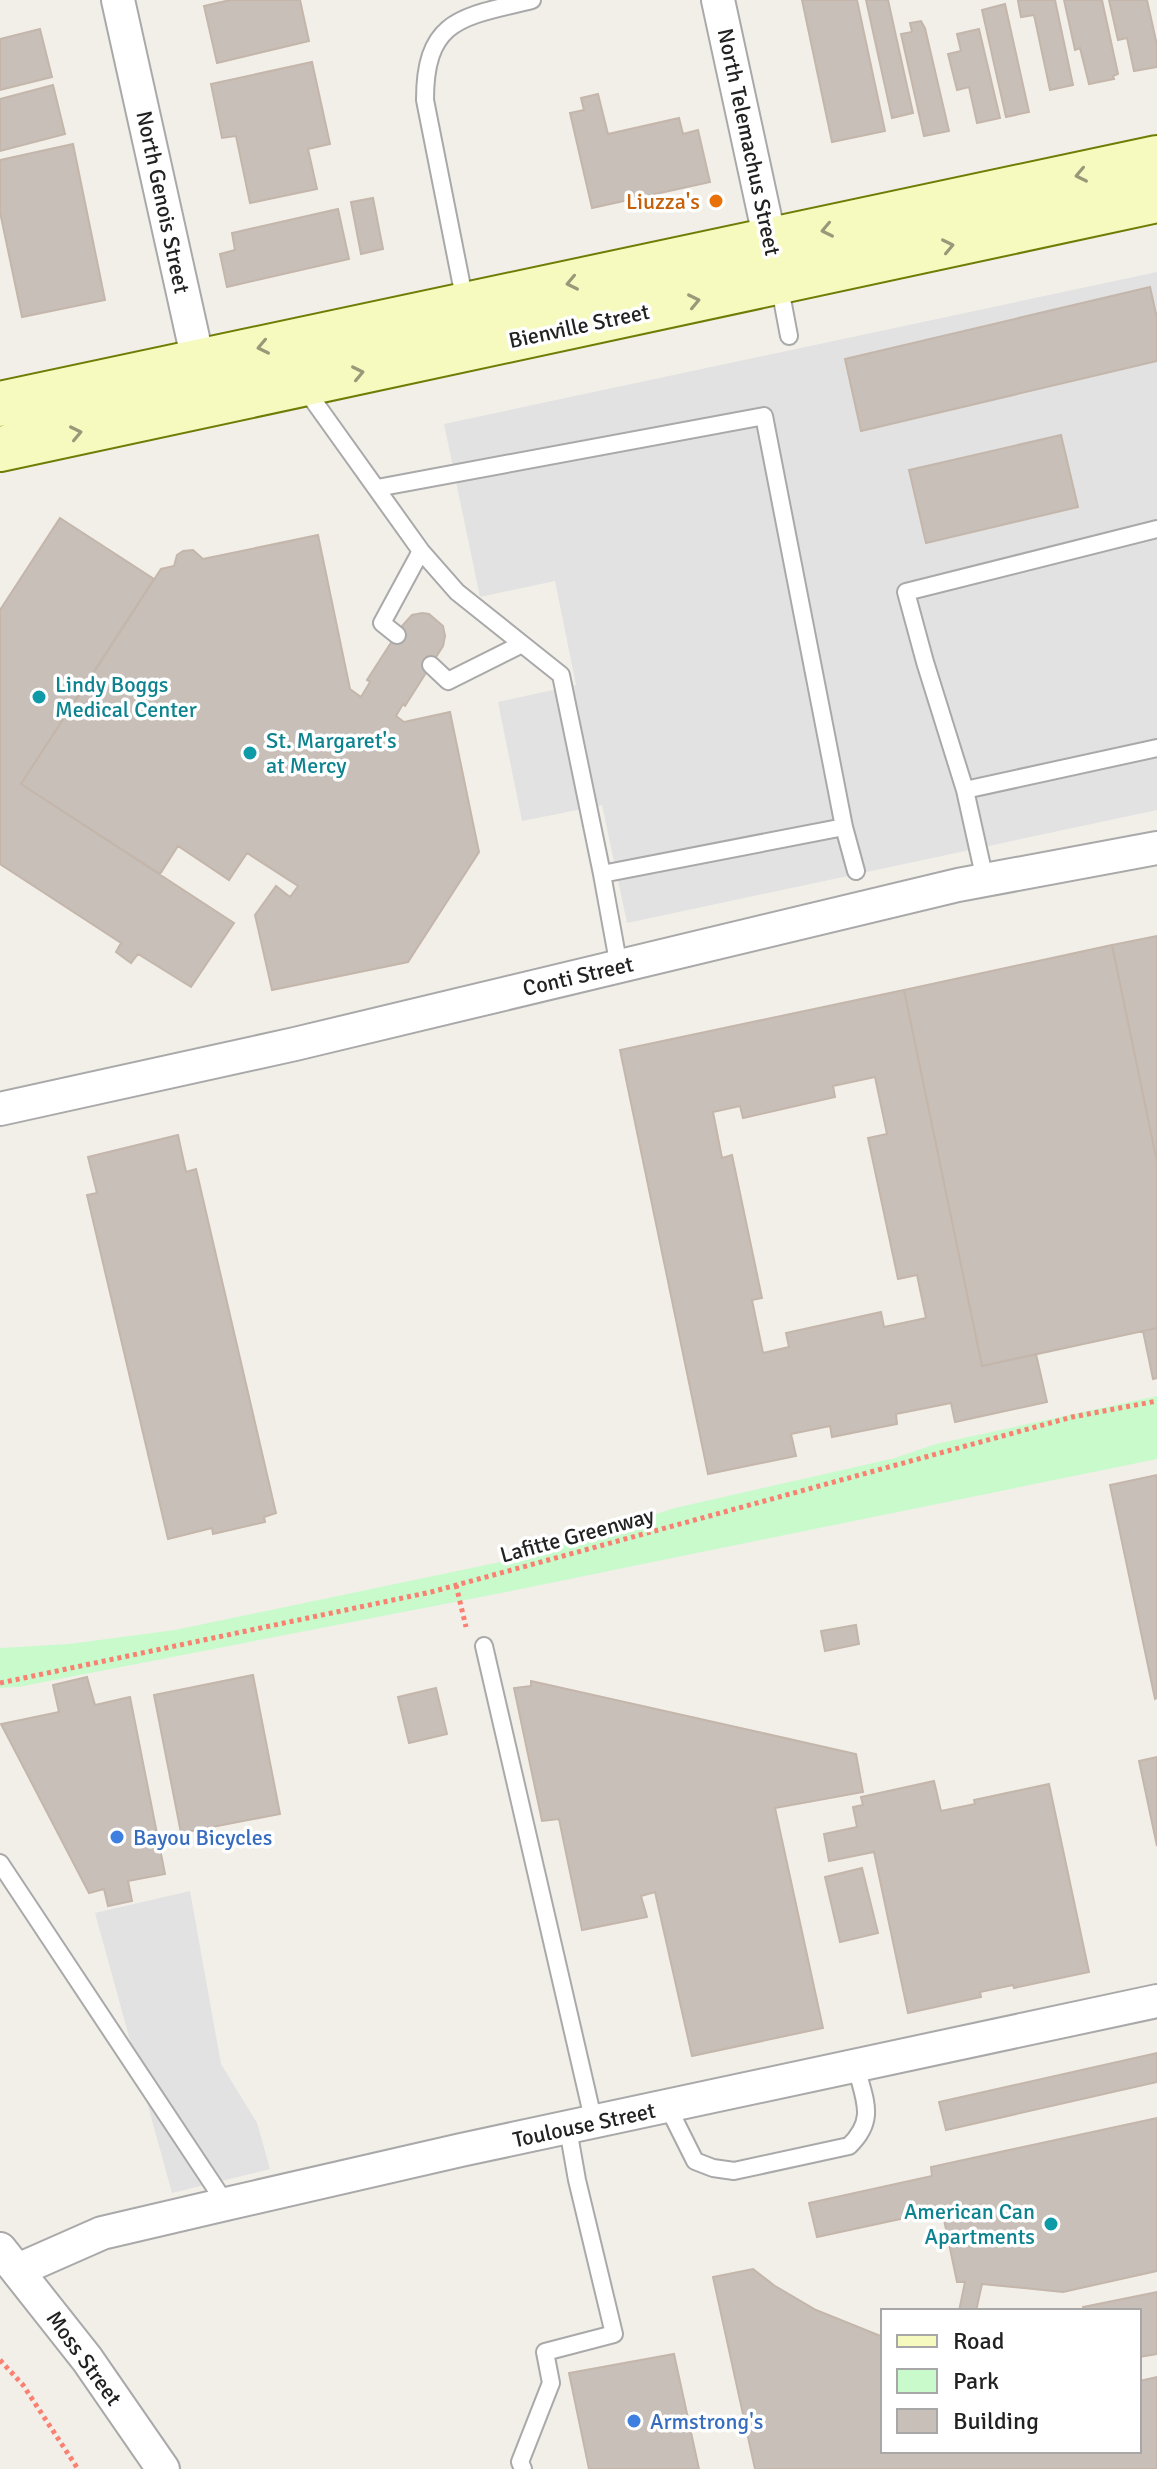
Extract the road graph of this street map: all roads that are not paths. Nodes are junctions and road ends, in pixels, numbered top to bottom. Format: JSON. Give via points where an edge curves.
{"nodes":[{"id":1,"x":118,"y":0,"type":"edge"},
{"id":2,"x":532,"y":0,"type":"edge"},
{"id":3,"x":718,"y":0,"type":"edge"},
{"id":4,"x":1157,"y":158,"type":"edge"},
{"id":5,"x":1157,"y":200,"type":"edge"},
{"id":6,"x":775,"y":263,"type":"junction"},
{"id":7,"x":466,"y":305,"type":"junction"},
{"id":8,"x":789,"y":336,"type":"dead end"},
{"id":9,"x":198,"y":361,"type":"junction"},
{"id":10,"x":302,"y":385,"type":"junction"},
{"id":11,"x":0,"y":404,"type":"edge"},
{"id":12,"x":208,"y":405,"type":"junction"},
{"id":13,"x":0,"y":449,"type":"edge"},
{"id":14,"x":377,"y":488,"type":"junction"},
{"id":15,"x":1157,"y":529,"type":"edge"},
{"id":16,"x":421,"y":551,"type":"junction"},
{"id":17,"x":397,"y":635,"type":"dead end"},
{"id":18,"x":520,"y":645,"type":"junction"},
{"id":19,"x":431,"y":665,"type":"dead end"},
{"id":20,"x":1157,"y":748,"type":"edge"},
{"id":21,"x":965,"y":790,"type":"junction"},
{"id":22,"x":844,"y":827,"type":"junction"},
{"id":23,"x":1157,"y":848,"type":"edge"},
{"id":24,"x":856,"y":871,"type":"dead end"},
{"id":25,"x":602,"y":874,"type":"junction"},
{"id":26,"x":985,"y":880,"type":"junction"},
{"id":27,"x":619,"y":967,"type":"junction"},
{"id":28,"x":0,"y":1109,"type":"edge"},
{"id":29,"x":484,"y":1646,"type":"dead end"},
{"id":30,"x":0,"y":1863,"type":"edge"},
{"id":31,"x":1157,"y":2001,"type":"edge"},
{"id":32,"x":856,"y":2066,"type":"junction"},
{"id":33,"x":668,"y":2107,"type":"junction"},
{"id":34,"x":581,"y":2126,"type":"junction"},
{"id":35,"x":226,"y":2204,"type":"junction"},
{"id":36,"x":9,"y":2260,"type":"edge"},
{"id":37,"x":163,"y":2469,"type":"edge"},
{"id":38,"x":523,"y":2469,"type":"edge"}],
"edges":[{"from":1,"to":9,"type":"street","name":"North Genois Street"},
{"from":2,"to":7,"type":"lane","via":[[454,22],[436,41],[425,72],[425,100]]},
{"from":3,"to":6,"type":"street","name":"North Telemachus Street"},
{"from":4,"to":6,"type":"street","name":"Bienville Street","one_way":true},
{"from":6,"to":5,"type":"street","name":"Bienville Street","one_way":true},
{"from":6,"to":7,"type":"street","name":"Bienville Street","one_way":true},
{"from":6,"to":8,"type":"lane"},
{"from":10,"to":6,"type":"street","name":"Bienville Street","one_way":true},
{"from":7,"to":9,"type":"street","name":"Bienville Street","one_way":true},
{"from":9,"to":11,"type":"street","name":"Bienville Street"},
{"from":9,"to":12,"type":"street","name":"North Genois Street"},
{"from":10,"to":12,"type":"street","name":"Bienville Street"},
{"from":10,"to":14,"type":"lane"},
{"from":13,"to":12,"type":"street","name":"Bienville Street","one_way":true},
{"from":14,"to":16,"type":"lane"},
{"from":14,"to":22,"type":"lane","via":[[764,416]]},
{"from":15,"to":21,"type":"lane","via":[[906,592]]},
{"from":16,"to":17,"type":"lane","via":[[382,623]]},
{"from":16,"to":18,"type":"lane","via":[[457,592]]},
{"from":18,"to":19,"type":"lane","via":[[448,681]]},
{"from":18,"to":25,"type":"lane","via":[[561,675]]},
{"from":20,"to":21,"type":"lane"},
{"from":21,"to":26,"type":"lane"},
{"from":22,"to":24,"type":"lane"},
{"from":22,"to":25,"type":"lane"},
{"from":23,"to":26,"type":"street","name":"Conti Street"},
{"from":25,"to":27,"type":"lane"},
{"from":26,"to":27,"type":"street","name":"Conti Street"},
{"from":27,"to":28,"type":"street","name":"Conti Street"},
{"from":29,"to":34,"type":"lane"},
{"from":30,"to":35,"type":"lane"},
{"from":31,"to":32,"type":"street","name":"Toulouse Street"},
{"from":32,"to":33,"type":"street","name":"Toulouse Street"},
{"from":32,"to":33,"type":"lane","via":[[868,2115],[862,2134],[849,2146],[734,2171],[713,2168],[695,2161]]},
{"from":33,"to":34,"type":"street","name":"Toulouse Street"},
{"from":34,"to":35,"type":"street","name":"Toulouse Street"},
{"from":34,"to":38,"type":"lane","via":[[577,2180],[614,2334],[545,2352],[551,2383],[520,2462]]},
{"from":35,"to":36,"type":"street","name":"Toulouse Street"},
{"from":36,"to":37,"type":"street","name":"Moss Street","via":[[87,2359]]}]}
